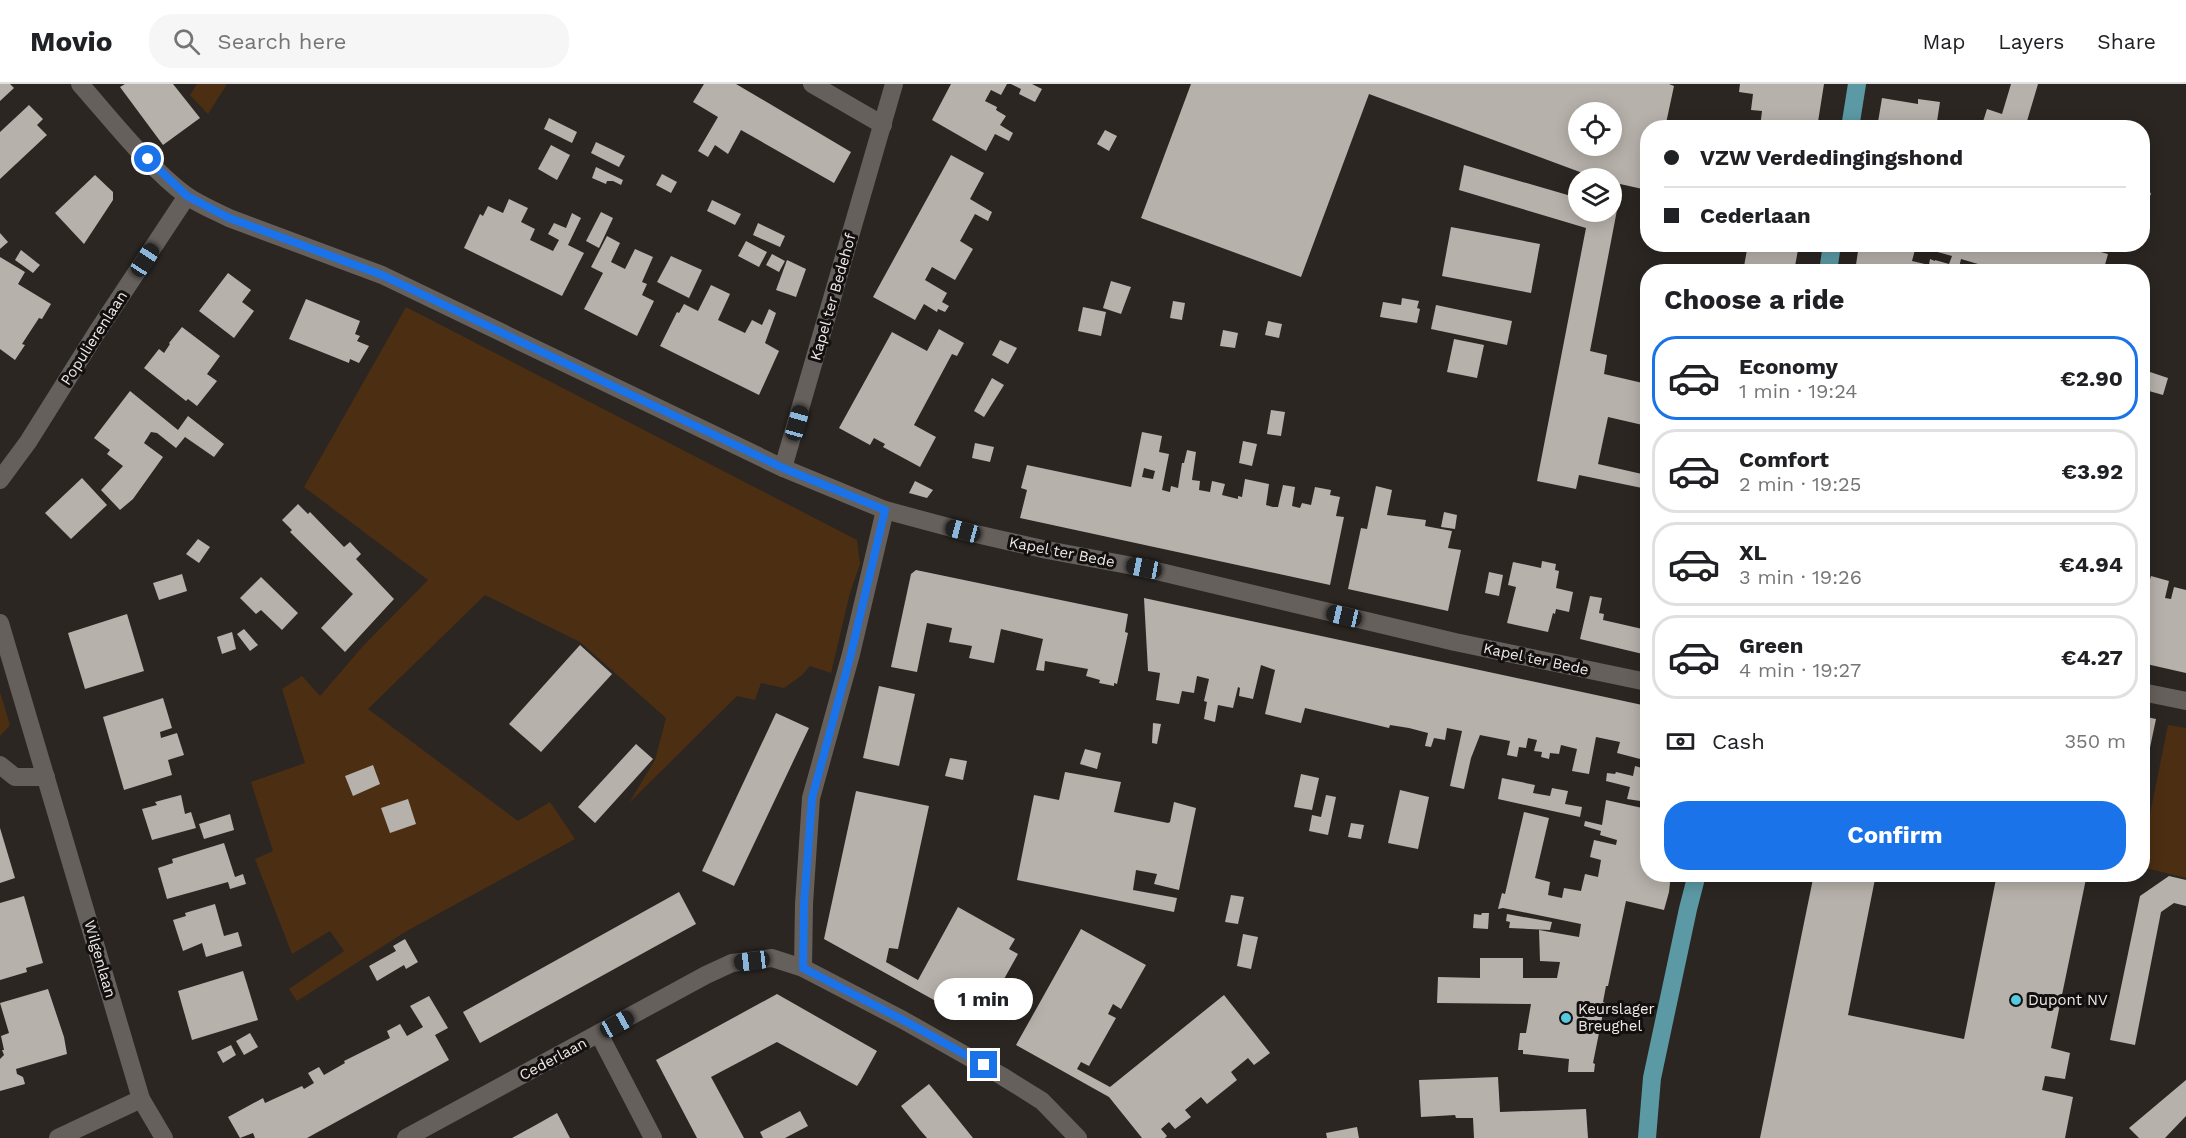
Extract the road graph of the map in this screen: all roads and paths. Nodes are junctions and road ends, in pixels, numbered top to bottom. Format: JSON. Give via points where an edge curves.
{"nodes":[{"id":1,"x":80,"y":84,"type":"edge"},
{"id":2,"x":812,"y":84,"type":"edge"},
{"id":3,"x":894,"y":84,"type":"edge"},
{"id":4,"x":1857,"y":84,"type":"edge"},
{"id":5,"x":1851,"y":120,"type":"edge"},
{"id":6,"x":883,"y":125,"type":"junction"},
{"id":7,"x":187,"y":196,"type":"junction"},
{"id":8,"x":783,"y":468,"type":"junction"},
{"id":9,"x":0,"y":480,"type":"edge"},
{"id":10,"x":885,"y":510,"type":"junction"},
{"id":11,"x":0,"y":623,"type":"edge"},
{"id":12,"x":1640,"y":681,"type":"edge"},
{"id":13,"x":2150,"y":694,"type":"edge"},
{"id":14,"x":2186,"y":701,"type":"edge"},
{"id":15,"x":0,"y":765,"type":"edge"},
{"id":16,"x":46,"y":777,"type":"junction"},
{"id":17,"x":1695,"y":882,"type":"edge"},
{"id":18,"x":803,"y":968,"type":"junction"},
{"id":19,"x":599,"y":1034,"type":"junction"},
{"id":20,"x":141,"y":1099,"type":"junction"},
{"id":21,"x":58,"y":1138,"type":"edge"},
{"id":22,"x":164,"y":1138,"type":"edge"},
{"id":23,"x":406,"y":1138,"type":"edge"},
{"id":24,"x":653,"y":1138,"type":"edge"},
{"id":25,"x":1078,"y":1138,"type":"edge"},
{"id":26,"x":1647,"y":1138,"type":"edge"}],
"edges":[{"from":1,"to":7,"type":"street","name":"Kapel ter Bede"},
{"from":2,"to":6,"type":"street"},
{"from":3,"to":6,"type":"street","name":"Kapel ter Bedehof"},
{"from":4,"to":5,"type":"main road"},
{"from":6,"to":8,"type":"street","name":"Kapel ter Bedehof"},
{"from":7,"to":8,"type":"street","name":"Kapel ter Bede","via":[[229,218],[382,275]]},
{"from":7,"to":9,"type":"street","name":"Populierenlaan"},
{"from":8,"to":10,"type":"street","name":"Kapel ter Bede"},
{"from":10,"to":12,"type":"street","name":"Kapel ter Bede","via":[[1047,550],[1144,568],[1455,642]]},
{"from":10,"to":18,"type":"street","via":[[812,798]]},
{"from":11,"to":16,"type":"street","name":"Wilgenlaan"},
{"from":13,"to":14,"type":"street"},
{"from":15,"to":16,"type":"street","via":[[15,777]]},
{"from":16,"to":20,"type":"street","name":"Wilgenlaan"},
{"from":17,"to":26,"type":"main road","via":[[1652,1078]]},
{"from":18,"to":19,"type":"street","name":"Cederlaan","via":[[771,958],[732,963]]},
{"from":18,"to":25,"type":"street","name":"Cederlaan","via":[[1002,1076],[1042,1101]]},
{"from":19,"to":23,"type":"street","name":"Cederlaan"},
{"from":19,"to":24,"type":"street"},
{"from":20,"to":21,"type":"street"},
{"from":20,"to":22,"type":"street","name":"Wilgenlaan"}]}
